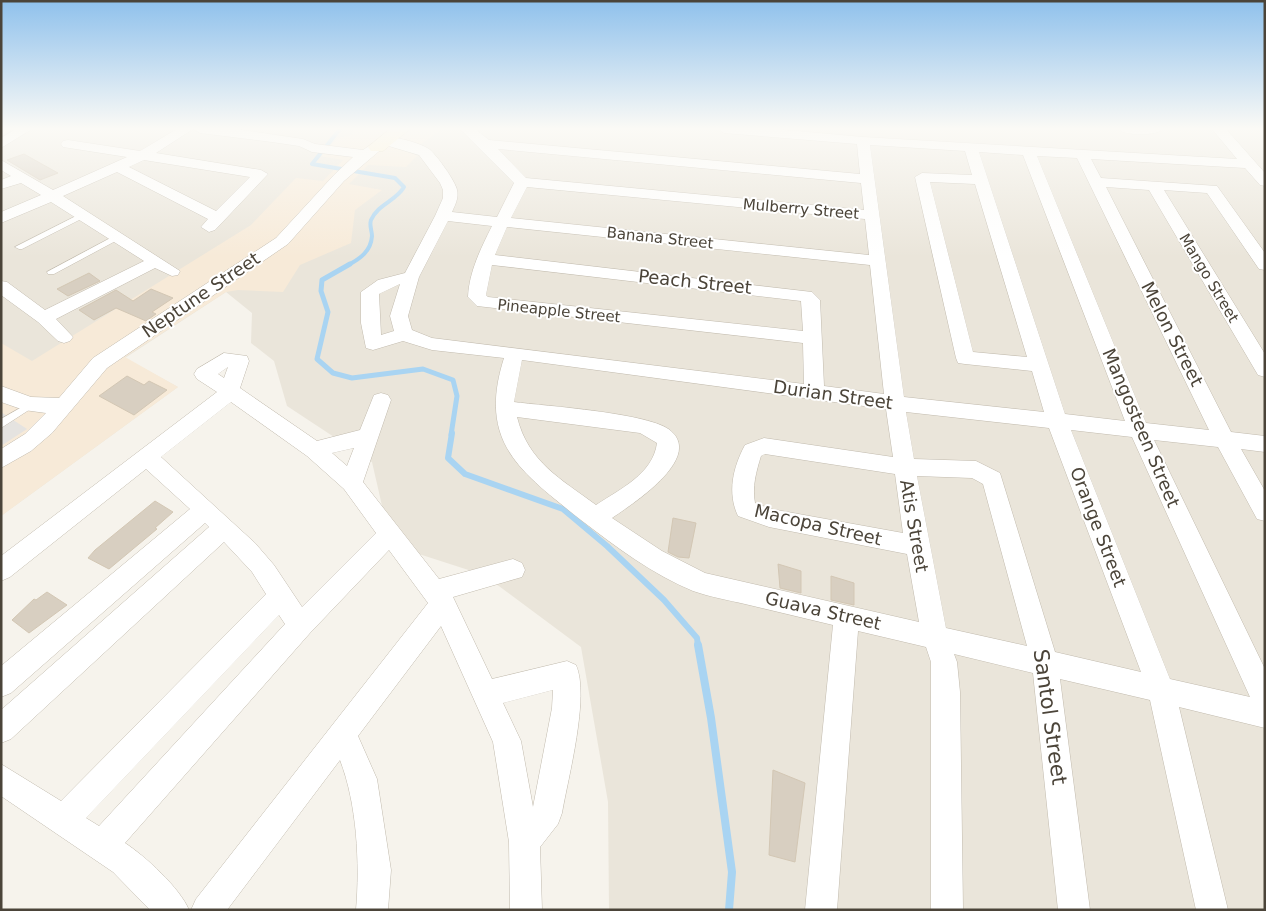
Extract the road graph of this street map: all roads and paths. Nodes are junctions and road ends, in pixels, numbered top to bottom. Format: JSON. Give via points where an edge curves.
{"nodes":[{"id":1,"x":14,"y":172,"type":"edge"},
{"id":2,"x":108,"y":172,"type":"edge"},
{"id":3,"x":127,"y":172,"type":"edge"},
{"id":4,"x":245,"y":172,"type":"edge"},
{"id":5,"x":349,"y":172,"type":"edge"},
{"id":6,"x":438,"y":172,"type":"edge"},
{"id":7,"x":512,"y":172,"type":"edge"},
{"id":8,"x":785,"y":172,"type":"edge"},
{"id":9,"x":866,"y":172,"type":"edge"},
{"id":10,"x":979,"y":172,"type":"edge"},
{"id":11,"x":1036,"y":172,"type":"edge"},
{"id":12,"x":1091,"y":172,"type":"edge"},
{"id":13,"x":1255,"y":172,"type":"edge"},
{"id":14,"x":23,"y":177,"type":"junction"},
{"id":15,"x":867,"y":179,"type":"junction"},
{"id":16,"x":982,"y":180,"type":"junction"},
{"id":17,"x":522,"y":182,"type":"junction"},
{"id":18,"x":1096,"y":182,"type":"junction"},
{"id":19,"x":1265,"y":182,"type":"edge"},
{"id":20,"x":1,"y":186,"type":"edge"},
{"id":21,"x":1154,"y":186,"type":"junction"},
{"id":22,"x":53,"y":195,"type":"junction"},
{"id":23,"x":85,"y":215,"type":"junction"},
{"id":24,"x":871,"y":215,"type":"junction"},
{"id":25,"x":443,"y":216,"type":"junction"},
{"id":26,"x":1,"y":218,"type":"edge"},
{"id":27,"x":218,"y":218,"type":"junction"},
{"id":28,"x":503,"y":222,"type":"junction"},
{"id":29,"x":207,"y":228,"type":"dead end"},
{"id":30,"x":119,"y":237,"type":"junction"},
{"id":31,"x":19,"y":248,"type":"dead end"},
{"id":32,"x":486,"y":259,"type":"junction"},
{"id":33,"x":156,"y":261,"type":"junction"},
{"id":34,"x":877,"y":261,"type":"junction"},
{"id":35,"x":1265,"y":265,"type":"edge"},
{"id":36,"x":172,"y":271,"type":"dead end"},
{"id":37,"x":51,"y":272,"type":"dead end"},
{"id":38,"x":411,"y":277,"type":"junction"},
{"id":39,"x":1,"y":286,"type":"edge"},
{"id":40,"x":44,"y":318,"type":"junction"},
{"id":41,"x":404,"y":334,"type":"junction"},
{"id":42,"x":64,"y":337,"type":"dead end"},
{"id":43,"x":813,"y":338,"type":"junction"},
{"id":44,"x":515,"y":353,"type":"junction"},
{"id":45,"x":1040,"y":365,"type":"junction"},
{"id":46,"x":1265,"y":370,"type":"edge"},
{"id":47,"x":814,"y":392,"type":"junction"},
{"id":48,"x":3,"y":396,"type":"edge"},
{"id":49,"x":381,"y":400,"type":"dead end"},
{"id":50,"x":895,"y":403,"type":"junction"},
{"id":51,"x":63,"y":405,"type":"junction"},
{"id":52,"x":29,"y":406,"type":"junction"},
{"id":53,"x":505,"y":408,"type":"junction"},
{"id":54,"x":1057,"y":420,"type":"junction"},
{"id":55,"x":1,"y":424,"type":"edge"},
{"id":56,"x":1139,"y":430,"type":"junction"},
{"id":57,"x":369,"y":436,"type":"junction"},
{"id":58,"x":1224,"y":439,"type":"junction"},
{"id":59,"x":1265,"y":444,"type":"edge"},
{"id":60,"x":314,"y":450,"type":"junction"},
{"id":61,"x":147,"y":457,"type":"junction"},
{"id":62,"x":1,"y":460,"type":"edge"},
{"id":63,"x":904,"y":467,"type":"junction"},
{"id":64,"x":985,"y":473,"type":"joint"},
{"id":65,"x":352,"y":483,"type":"junction"},
{"id":66,"x":205,"y":509,"type":"junction"},
{"id":67,"x":1265,"y":512,"type":"edge"},
{"id":68,"x":595,"y":518,"type":"junction"},
{"id":69,"x":224,"y":527,"type":"junction"},
{"id":70,"x":391,"y":533,"type":"junction"},
{"id":71,"x":917,"y":546,"type":"junction"},
{"id":72,"x":1,"y":570,"type":"edge"},
{"id":73,"x":513,"y":570,"type":"dead end"},
{"id":74,"x":280,"y":597,"type":"junction"},
{"id":75,"x":438,"y":597,"type":"junction"},
{"id":76,"x":847,"y":616,"type":"junction"},
{"id":77,"x":301,"y":625,"type":"junction"},
{"id":78,"x":935,"y":636,"type":"junction"},
{"id":79,"x":1045,"y":662,"type":"junction"},
{"id":80,"x":1,"y":684,"type":"edge"},
{"id":81,"x":1161,"y":690,"type":"junction"},
{"id":82,"x":485,"y":694,"type":"junction"},
{"id":83,"x":1265,"y":700,"type":"edge"},
{"id":84,"x":1265,"y":714,"type":"edge"},
{"id":85,"x":1,"y":729,"type":"edge"},
{"id":86,"x":342,"y":733,"type":"junction"},
{"id":87,"x":1,"y":780,"type":"edge"},
{"id":88,"x":63,"y":820,"type":"junction"},
{"id":89,"x":524,"y":842,"type":"junction"},
{"id":90,"x":102,"y":846,"type":"junction"},
{"id":91,"x":173,"y":910,"type":"edge"},
{"id":92,"x":207,"y":910,"type":"edge"},
{"id":93,"x":372,"y":910,"type":"edge"},
{"id":94,"x":526,"y":910,"type":"edge"},
{"id":95,"x":821,"y":910,"type":"edge"},
{"id":96,"x":947,"y":910,"type":"edge"},
{"id":97,"x":1074,"y":910,"type":"edge"},
{"id":98,"x":1212,"y":910,"type":"edge"}],
"edges":[{"from":1,"to":14,"type":"street"},
{"from":2,"to":22,"type":"street"},
{"from":3,"to":27,"type":"street"},
{"from":4,"to":27,"type":"street","via":[[262,174]]},
{"from":5,"to":51,"type":"street","name":"Neptune Street","via":[[282,240],[100,363]]},
{"from":6,"to":25,"type":"street","via":[[450,190]]},
{"from":7,"to":17,"type":"street"},
{"from":8,"to":15,"type":"street"},
{"from":9,"to":15,"type":"street","name":"Atis Street"},
{"from":10,"to":16,"type":"street","name":"Orange Street"},
{"from":11,"to":56,"type":"street","name":"Mangosteen Street"},
{"from":12,"to":18,"type":"street","name":"Melon Street"},
{"from":13,"to":19,"type":"street"},
{"from":14,"to":20,"type":"street"},
{"from":14,"to":22,"type":"street"},
{"from":15,"to":24,"type":"street","name":"Atis Street"},
{"from":16,"to":45,"type":"street","name":"Orange Street"},
{"from":16,"to":45,"type":"street","via":[[922,177],[965,358]]},
{"from":17,"to":24,"type":"street","name":"Mulberry Street"},
{"from":17,"to":28,"type":"street","name":"Pineapple Street"},
{"from":18,"to":21,"type":"street"},
{"from":18,"to":58,"type":"street","name":"Melon Street"},
{"from":21,"to":35,"type":"street","via":[[1212,189]]},
{"from":21,"to":46,"type":"street","name":"Mango Street"},
{"from":22,"to":23,"type":"street"},
{"from":22,"to":26,"type":"street"},
{"from":23,"to":30,"type":"street"},
{"from":23,"to":31,"type":"lane"},
{"from":24,"to":34,"type":"street","name":"Atis Street"},
{"from":25,"to":28,"type":"street","name":"Banana Street"},
{"from":25,"to":38,"type":"street"},
{"from":27,"to":29,"type":"street"},
{"from":28,"to":32,"type":"street","name":"Pineapple Street"},
{"from":28,"to":34,"type":"street","name":"Banana Street"},
{"from":30,"to":33,"type":"street"},
{"from":30,"to":37,"type":"lane"},
{"from":32,"to":43,"type":"street","name":"Peach Street","via":[[798,294],[811,300]]},
{"from":32,"to":43,"type":"street","name":"Pineapple Street","via":[[476,290],[478,298],[495,305]]},
{"from":33,"to":36,"type":"street"},
{"from":33,"to":40,"type":"street"},
{"from":34,"to":50,"type":"street","name":"Atis Street"},
{"from":38,"to":41,"type":"street","via":[[399,316]]},
{"from":38,"to":41,"type":"street","via":[[391,280],[370,292],[373,344]]},
{"from":39,"to":40,"type":"street"},
{"from":40,"to":42,"type":"street"},
{"from":41,"to":44,"type":"street","name":"Durian Street","via":[[432,344]]},
{"from":43,"to":47,"type":"street","name":"Peach Street"},
{"from":44,"to":47,"type":"street","name":"Durian Street"},
{"from":44,"to":53,"type":"street","name":"Guava Street","via":[[507,382]]},
{"from":45,"to":54,"type":"street","name":"Orange Street"},
{"from":47,"to":50,"type":"street","name":"Durian Street"},
{"from":48,"to":52,"type":"street"},
{"from":49,"to":57,"type":"street"},
{"from":50,"to":54,"type":"street","name":"Durian Street"},
{"from":50,"to":63,"type":"street","name":"Atis Street"},
{"from":51,"to":52,"type":"street"},
{"from":51,"to":62,"type":"street","name":"Neptune Street","via":[[36,437]]},
{"from":52,"to":55,"type":"lane"},
{"from":53,"to":68,"type":"street","name":"Guava Street","via":[[511,432],[525,460]]},
{"from":53,"to":68,"type":"street","via":[[643,426],[663,435],[668,441],[661,466]]},
{"from":54,"to":56,"type":"street","name":"Durian Street"},
{"from":54,"to":81,"type":"street","name":"Orange Street"},
{"from":56,"to":58,"type":"street","name":"Durian Street"},
{"from":56,"to":83,"type":"street","name":"Mangosteen Street"},
{"from":57,"to":60,"type":"street"},
{"from":57,"to":65,"type":"street"},
{"from":58,"to":59,"type":"street","name":"Durian Street"},
{"from":58,"to":67,"type":"street","name":"Melon Street"},
{"from":60,"to":61,"type":"street","via":[[229,393]]},
{"from":60,"to":65,"type":"street"},
{"from":61,"to":66,"type":"street"},
{"from":61,"to":72,"type":"street"},
{"from":63,"to":64,"type":"street","name":"Macopa Street"},
{"from":63,"to":71,"type":"street","name":"Atis Street"},
{"from":63,"to":71,"type":"street","name":"Macopa Street","via":[[758,447],[750,456],[742,502],[746,509],[769,518]]},
{"from":64,"to":79,"type":"street","name":"Santol Street","via":[[995,484]]},
{"from":65,"to":70,"type":"street"},
{"from":66,"to":69,"type":"street"},
{"from":66,"to":80,"type":"street"},
{"from":68,"to":76,"type":"street","name":"Guava Street","via":[[656,561],[695,580]]},
{"from":69,"to":74,"type":"street","via":[[261,567]]},
{"from":69,"to":85,"type":"street"},
{"from":70,"to":75,"type":"street"},
{"from":70,"to":77,"type":"street"},
{"from":71,"to":78,"type":"street","name":"Atis Street"},
{"from":73,"to":75,"type":"street"},
{"from":74,"to":77,"type":"street"},
{"from":74,"to":88,"type":"street"},
{"from":75,"to":82,"type":"street"},
{"from":75,"to":86,"type":"street"},
{"from":76,"to":78,"type":"street","name":"Guava Street"},
{"from":76,"to":95,"type":"street"},
{"from":77,"to":90,"type":"street"},
{"from":78,"to":79,"type":"street","name":"Guava Street"},
{"from":78,"to":96,"type":"street","name":"Atis Street","via":[[944,662],[946,692]]},
{"from":79,"to":81,"type":"street","name":"Guava Street"},
{"from":79,"to":97,"type":"street","name":"Santol Street"},
{"from":81,"to":84,"type":"street","name":"Guava Street"},
{"from":81,"to":98,"type":"street","name":"Orange Street"},
{"from":82,"to":89,"type":"street","via":[[507,741]]},
{"from":82,"to":89,"type":"street","via":[[567,674],[566,708],[547,813]]},
{"from":86,"to":92,"type":"street"},
{"from":86,"to":93,"type":"street","via":[[362,779],[375,870]]},
{"from":87,"to":88,"type":"street"},
{"from":88,"to":90,"type":"street"},
{"from":89,"to":94,"type":"street"},
{"from":90,"to":91,"type":"street","via":[[124,861]]}]}
